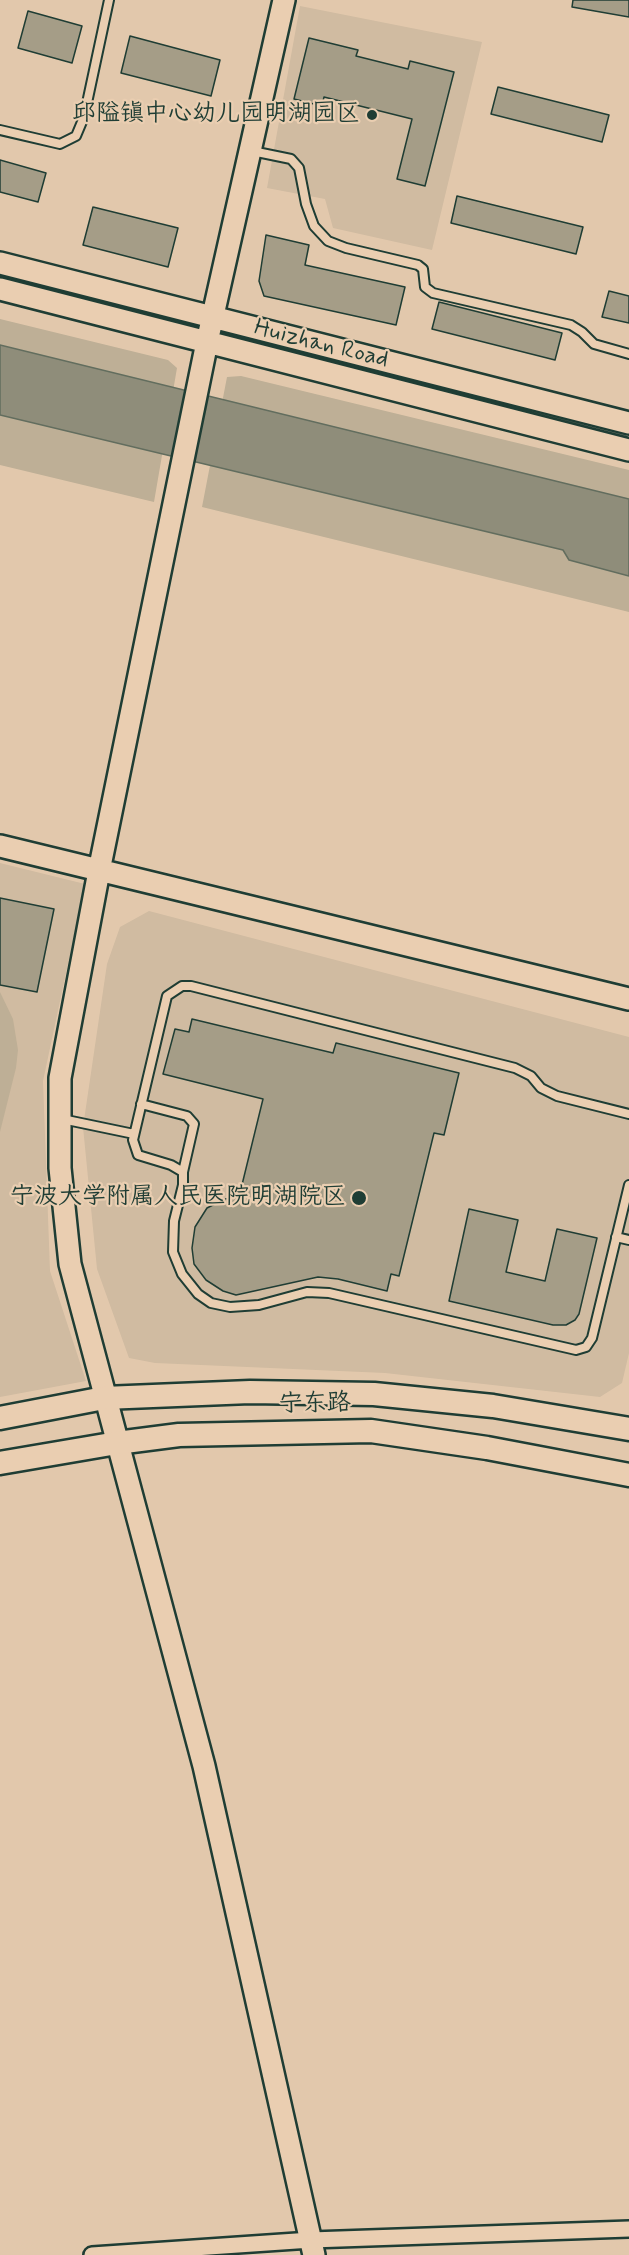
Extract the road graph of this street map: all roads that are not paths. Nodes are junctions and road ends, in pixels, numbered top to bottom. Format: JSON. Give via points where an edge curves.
{"nodes":[{"id":1,"x":109,"y":0,"type":"edge"},
{"id":2,"x":284,"y":0,"type":"edge"},
{"id":3,"x":0,"y":130,"type":"edge"},
{"id":4,"x":250,"y":151,"type":"junction"},
{"id":5,"x":0,"y":263,"type":"edge"},
{"id":6,"x":0,"y":289,"type":"edge"},
{"id":7,"x":213,"y":316,"type":"junction"},
{"id":8,"x":207,"y":342,"type":"junction"},
{"id":9,"x":629,"y":354,"type":"edge"},
{"id":10,"x":629,"y":423,"type":"edge"},
{"id":11,"x":629,"y":450,"type":"edge"},
{"id":12,"x":0,"y":846,"type":"edge"},
{"id":13,"x":99,"y":871,"type":"junction"},
{"id":14,"x":629,"y":999,"type":"edge"},
{"id":15,"x":141,"y":1104,"type":"junction"},
{"id":16,"x":629,"y":1114,"type":"edge"},
{"id":17,"x":60,"y":1119,"type":"junction"},
{"id":18,"x":134,"y":1134,"type":"junction"},
{"id":19,"x":183,"y":1172,"type":"junction"},
{"id":20,"x":629,"y":1185,"type":"edge"},
{"id":21,"x":616,"y":1237,"type":"junction"},
{"id":22,"x":629,"y":1240,"type":"edge"},
{"id":23,"x":104,"y":1398,"type":"junction"},
{"id":24,"x":0,"y":1418,"type":"edge"},
{"id":25,"x":629,"y":1429,"type":"edge"},
{"id":26,"x":117,"y":1443,"type":"junction"},
{"id":27,"x":0,"y":1463,"type":"edge"},
{"id":28,"x":629,"y":1475,"type":"edge"},
{"id":29,"x":629,"y":2229,"type":"edge"},
{"id":30,"x":313,"y":2248,"type":"edge"},
{"id":31,"x":92,"y":2255,"type":"edge"}],
"edges":[{"from":1,"to":3,"type":"lane","via":[[84,117],[76,136],[60,144]]},
{"from":2,"to":4,"type":"street"},
{"from":4,"to":7,"type":"street"},
{"from":4,"to":9,"type":"lane","via":[[291,159],[300,168],[314,226],[328,241],[418,265],[423,269],[425,288],[433,293],[571,325],[594,344]]},
{"from":5,"to":7,"type":"street","name":"Huizhan Road"},
{"from":6,"to":8,"type":"street","name":"Huizhan Road"},
{"from":7,"to":8,"type":"street"},
{"from":7,"to":10,"type":"street","name":"Huizhan Road"},
{"from":8,"to":11,"type":"street","name":"Huizhan Road"},
{"from":8,"to":13,"type":"street"},
{"from":12,"to":13,"type":"street"},
{"from":13,"to":14,"type":"street"},
{"from":13,"to":17,"type":"street","via":[[60,1078]]},
{"from":15,"to":16,"type":"lane","via":[[167,996],[182,986],[191,986],[515,1068],[531,1076],[541,1089],[557,1096]]},
{"from":15,"to":18,"type":"lane"},
{"from":15,"to":19,"type":"lane","via":[[187,1116],[194,1124]]},
{"from":17,"to":18,"type":"lane"},
{"from":17,"to":23,"type":"street","via":[[60,1168],[70,1264]]},
{"from":18,"to":19,"type":"lane","via":[[138,1155]]},
{"from":19,"to":21,"type":"lane","via":[[173,1252],[182,1274],[198,1294],[211,1303],[230,1307],[259,1305],[307,1293],[329,1293],[576,1350],[586,1347],[592,1338]]},
{"from":20,"to":21,"type":"lane"},
{"from":21,"to":22,"type":"lane"},
{"from":23,"to":24,"type":"main road","name":"宁东路"},
{"from":23,"to":25,"type":"main road","name":"宁东路","via":[[250,1392],[374,1394],[493,1407]]},
{"from":23,"to":26,"type":"street"},
{"from":26,"to":27,"type":"main road","name":"宁东路"},
{"from":26,"to":28,"type":"main road","name":"宁东路","via":[[179,1435],[371,1431]]},
{"from":26,"to":30,"type":"street","via":[[204,1766]]},
{"from":29,"to":30,"type":"street"},
{"from":30,"to":31,"type":"street"}]}
